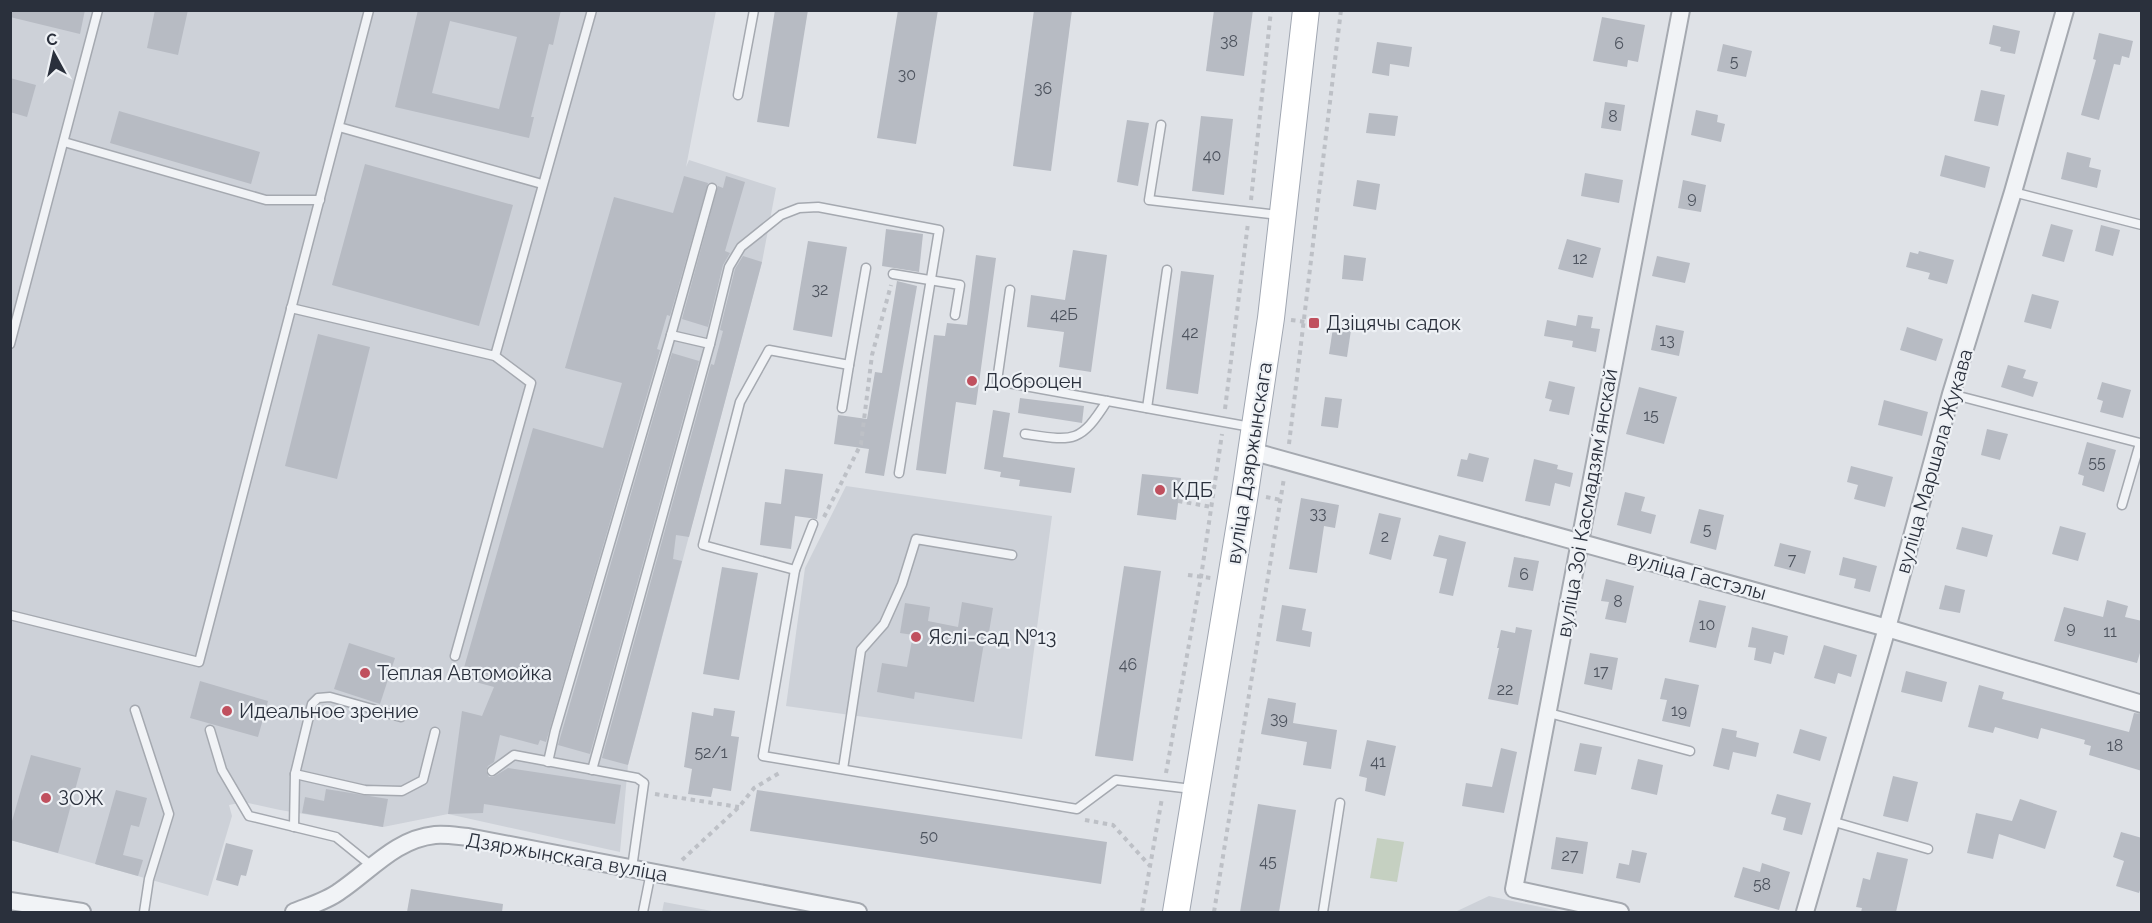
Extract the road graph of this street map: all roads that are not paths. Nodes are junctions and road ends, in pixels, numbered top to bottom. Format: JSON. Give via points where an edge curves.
{"nodes":[{"id":1,"x":98,"y":10,"type":"edge"},
{"id":2,"x":369,"y":10,"type":"edge"},
{"id":3,"x":592,"y":10,"type":"edge"},
{"id":4,"x":754,"y":10,"type":"edge"},
{"id":5,"x":1306,"y":10,"type":"edge"},
{"id":6,"x":1680,"y":10,"type":"edge"},
{"id":7,"x":2065,"y":10,"type":"edge"},
{"id":8,"x":738,"y":95,"type":"dead end"},
{"id":9,"x":1161,"y":125,"type":"dead end"},
{"id":10,"x":339,"y":127,"type":"junction"},
{"id":11,"x":64,"y":142,"type":"junction"},
{"id":12,"x":543,"y":184,"type":"junction"},
{"id":13,"x":712,"y":188,"type":"dead end"},
{"id":14,"x":2013,"y":192,"type":"junction"},
{"id":15,"x":320,"y":200,"type":"junction"},
{"id":16,"x":1282,"y":216,"type":"junction"},
{"id":17,"x":2142,"y":225,"type":"edge"},
{"id":18,"x":866,"y":268,"type":"dead end"},
{"id":19,"x":1167,"y":270,"type":"dead end"},
{"id":20,"x":893,"y":274,"type":"road end"},
{"id":21,"x":930,"y":280,"type":"junction"},
{"id":22,"x":1011,"y":290,"type":"dead end"},
{"id":23,"x":291,"y":308,"type":"junction"},
{"id":24,"x":956,"y":315,"type":"dead end"},
{"id":25,"x":671,"y":335,"type":"junction"},
{"id":26,"x":10,"y":344,"type":"edge"},
{"id":27,"x":710,"y":344,"type":"junction"},
{"id":28,"x":495,"y":356,"type":"junction"},
{"id":29,"x":849,"y":365,"type":"junction"},
{"id":30,"x":1951,"y":394,"type":"junction"},
{"id":31,"x":1107,"y":400,"type":"junction"},
{"id":32,"x":842,"y":408,"type":"dead end"},
{"id":33,"x":1147,"y":408,"type":"junction"},
{"id":34,"x":1025,"y":434,"type":"dead end"},
{"id":35,"x":1253,"y":439,"type":"junction"},
{"id":36,"x":899,"y":472,"type":"dead end"},
{"id":37,"x":2121,"y":505,"type":"dead end"},
{"id":38,"x":813,"y":524,"type":"road end"},
{"id":39,"x":1578,"y":543,"type":"junction"},
{"id":40,"x":1012,"y":555,"type":"dead end"},
{"id":41,"x":795,"y":570,"type":"junction"},
{"id":42,"x":10,"y":615,"type":"edge"},
{"id":43,"x":1887,"y":628,"type":"junction"},
{"id":44,"x":455,"y":657,"type":"dead end"},
{"id":45,"x":2142,"y":704,"type":"edge"},
{"id":46,"x":135,"y":710,"type":"dead end"},
{"id":47,"x":1549,"y":713,"type":"junction"},
{"id":48,"x":401,"y":717,"type":"dead end"},
{"id":49,"x":210,"y":730,"type":"dead end"},
{"id":50,"x":435,"y":732,"type":"dead end"},
{"id":51,"x":1690,"y":752,"type":"dead end"},
{"id":52,"x":548,"y":762,"type":"junction"},
{"id":53,"x":843,"y":769,"type":"junction"},
{"id":54,"x":592,"y":770,"type":"junction"},
{"id":55,"x":492,"y":771,"type":"dead end"},
{"id":56,"x":295,"y":774,"type":"junction"},
{"id":57,"x":1196,"y":789,"type":"junction"},
{"id":58,"x":1340,"y":802,"type":"dead end"},
{"id":59,"x":1831,"y":821,"type":"junction"},
{"id":60,"x":294,"y":827,"type":"junction"},
{"id":61,"x":1928,"y":849,"type":"dead end"},
{"id":62,"x":373,"y":867,"type":"junction"},
{"id":63,"x":632,"y":868,"type":"junction"},
{"id":64,"x":658,"y":873,"type":"junction"},
{"id":65,"x":338,"y":893,"type":"junction"},
{"id":66,"x":10,"y":901,"type":"edge"},
{"id":67,"x":82,"y":912,"type":"edge"},
{"id":68,"x":144,"y":912,"type":"edge"},
{"id":69,"x":294,"y":912,"type":"edge"},
{"id":70,"x":334,"y":912,"type":"edge"},
{"id":71,"x":643,"y":912,"type":"edge"},
{"id":72,"x":858,"y":912,"type":"edge"},
{"id":73,"x":1176,"y":912,"type":"edge"},
{"id":74,"x":1323,"y":912,"type":"edge"},
{"id":75,"x":1620,"y":912,"type":"edge"},
{"id":76,"x":1805,"y":912,"type":"edge"}],
"edges":[{"from":1,"to":11,"type":"lane"},
{"from":2,"to":10,"type":"lane"},
{"from":3,"to":12,"type":"lane"},
{"from":4,"to":8,"type":"lane"},
{"from":5,"to":16,"type":"main road","name":"вуліца Дзяржынскага"},
{"from":6,"to":39,"type":"street","name":"вуліца Зоі Касмадзямʼянскай"},
{"from":7,"to":14,"type":"street","name":"вуліца Маршала Жукава"},
{"from":9,"to":16,"type":"lane","via":[[1149,200]]},
{"from":10,"to":12,"type":"lane"},
{"from":10,"to":15,"type":"lane"},
{"from":11,"to":15,"type":"lane","via":[[266,200]]},
{"from":11,"to":26,"type":"lane"},
{"from":12,"to":28,"type":"lane"},
{"from":13,"to":25,"type":"lane"},
{"from":14,"to":17,"type":"lane"},
{"from":14,"to":30,"type":"street","name":"вуліца Маршала Жукава"},
{"from":15,"to":23,"type":"lane"},
{"from":16,"to":35,"type":"main road","name":"вуліца Дзяржынскага"},
{"from":18,"to":29,"type":"lane"},
{"from":19,"to":33,"type":"lane"},
{"from":20,"to":21,"type":"lane"},
{"from":21,"to":24,"type":"lane","via":[[960,285]]},
{"from":21,"to":27,"type":"lane","via":[[939,230],[836,209],[799,208],[782,215],[741,247],[729,267]]},
{"from":21,"to":36,"type":"lane"},
{"from":22,"to":31,"type":"lane","via":[[997,381]]},
{"from":23,"to":28,"type":"lane"},
{"from":23,"to":42,"type":"lane","via":[[199,662]]},
{"from":25,"to":27,"type":"lane"},
{"from":25,"to":52,"type":"lane"},
{"from":27,"to":54,"type":"lane"},
{"from":28,"to":44,"type":"lane","via":[[531,383]]},
{"from":29,"to":32,"type":"lane"},
{"from":29,"to":41,"type":"lane","via":[[769,350],[740,402],[703,545]]},
{"from":30,"to":37,"type":"lane","via":[[2140,443]]},
{"from":30,"to":43,"type":"street","name":"вуліца Маршала Жукава"},
{"from":31,"to":33,"type":"lane"},
{"from":31,"to":34,"type":"lane","via":[[1094,422],[1078,435],[1065,440]]},
{"from":33,"to":35,"type":"lane","via":[[1223,422]]},
{"from":35,"to":39,"type":"street","name":"вуліца Гастэлы"},
{"from":35,"to":57,"type":"main road","name":"вуліца Дзяржынскага"},
{"from":38,"to":41,"type":"lane"},
{"from":39,"to":43,"type":"street","name":"вуліца Гастэлы"},
{"from":39,"to":47,"type":"street","name":"вуліца Зоі Касмадзямʼянскай"},
{"from":40,"to":53,"type":"lane","via":[[916,539],[884,624],[861,650]]},
{"from":41,"to":53,"type":"lane","via":[[763,756]]},
{"from":43,"to":45,"type":"street","name":"вуліца Гастэлы"},
{"from":43,"to":59,"type":"street","name":"вуліца Маршала Жукава"},
{"from":46,"to":68,"type":"lane","via":[[169,814],[149,879]]},
{"from":47,"to":51,"type":"lane"},
{"from":47,"to":75,"type":"street","name":"вуліца Зоі Касмадзямʼянскай","via":[[1514,890]]},
{"from":48,"to":56,"type":"lane","via":[[330,697],[318,698],[312,704]]},
{"from":49,"to":60,"type":"lane","via":[[222,770],[249,816]]},
{"from":50,"to":56,"type":"lane","via":[[423,780],[402,791],[365,790]]},
{"from":52,"to":54,"type":"lane"},
{"from":52,"to":55,"type":"lane","via":[[514,755]]},
{"from":53,"to":57,"type":"lane","via":[[1077,809],[1116,780]]},
{"from":54,"to":63,"type":"lane","via":[[637,778],[644,783]]},
{"from":56,"to":60,"type":"lane"},
{"from":57,"to":73,"type":"main road","name":"вуліца Дзяржынскага"},
{"from":58,"to":74,"type":"lane"},
{"from":59,"to":61,"type":"lane"},
{"from":59,"to":76,"type":"street","name":"вуліца Маршала Жукава"},
{"from":60,"to":62,"type":"lane","via":[[336,837]]},
{"from":62,"to":63,"type":"street","name":"Дзяржынскага вуліца","via":[[408,841],[436,835],[468,837]]},
{"from":62,"to":65,"type":"street","name":"Дзяржынскага вуліца"},
{"from":63,"to":64,"type":"street","name":"Дзяржынскага вуліца"},
{"from":64,"to":71,"type":"lane"},
{"from":64,"to":72,"type":"street","name":"Дзяржынскага вуліца"},
{"from":65,"to":69,"type":"street","name":"Дзяржынскага вуліца"},
{"from":65,"to":70,"type":"street"},
{"from":66,"to":67,"type":"street"}]}
